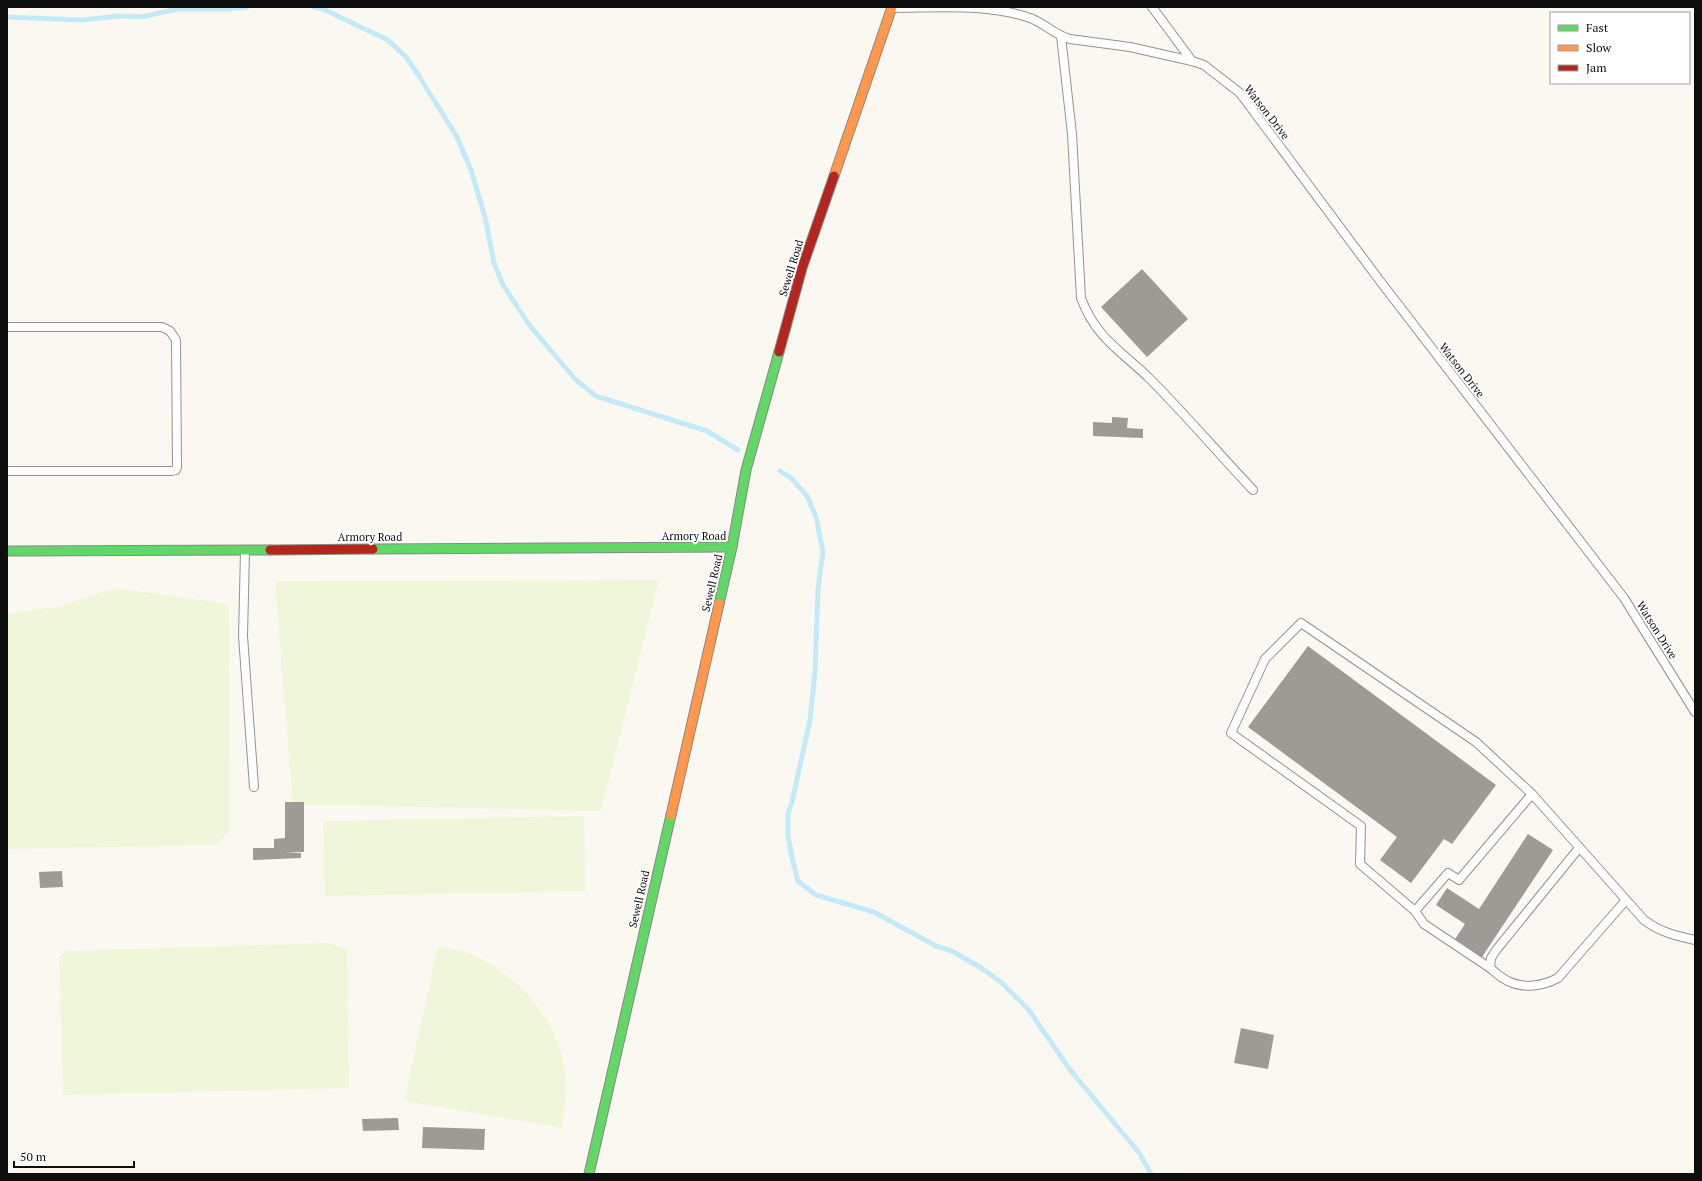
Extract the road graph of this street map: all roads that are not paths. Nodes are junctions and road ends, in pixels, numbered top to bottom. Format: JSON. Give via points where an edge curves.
{"nodes":[{"id":1,"x":1152,"y":7,"type":"edge"},
{"id":2,"x":892,"y":8,"type":"edge"},
{"id":3,"x":1061,"y":36,"type":"junction"},
{"id":4,"x":1192,"y":61,"type":"junction"},
{"id":5,"x":7,"y":327,"type":"edge"},
{"id":6,"x":7,"y":471,"type":"edge"},
{"id":7,"x":1253,"y":490,"type":"dead end"},
{"id":8,"x":732,"y":548,"type":"junction"},
{"id":9,"x":245,"y":550,"type":"junction"},
{"id":10,"x":7,"y":551,"type":"edge"},
{"id":11,"x":1695,"y":712,"type":"edge"},
{"id":12,"x":254,"y":787,"type":"dead end"},
{"id":13,"x":1532,"y":794,"type":"junction"},
{"id":14,"x":1579,"y":848,"type":"junction"},
{"id":15,"x":1626,"y":900,"type":"junction"},
{"id":16,"x":1416,"y":911,"type":"junction"},
{"id":17,"x":1695,"y":940,"type":"edge"},
{"id":18,"x":1490,"y":968,"type":"junction"},
{"id":19,"x":589,"y":1174,"type":"edge"}],
"edges":[{"from":1,"to":4,"type":"lane"},
{"from":2,"to":3,"type":"lane","name":"Watson Drive","via":[[990,10],[1031,18]]},
{"from":2,"to":8,"type":"street","name":"Sewell Road","via":[[802,268],[746,470]]},
{"from":3,"to":4,"type":"lane","name":"Watson Drive","via":[[1130,47]]},
{"from":3,"to":7,"type":"lane","via":[[1072,134],[1081,298],[1086,311],[1103,337],[1149,378]]},
{"from":4,"to":11,"type":"lane","name":"Watson Drive","via":[[1204,65],[1240,93],[1380,282],[1624,598]]},
{"from":5,"to":6,"type":"lane","via":[[162,327],[170,331],[176,340],[177,460],[176,470],[172,471]]},
{"from":8,"to":9,"type":"street","name":"Armory Road"},
{"from":8,"to":19,"type":"street","name":"Sewell Road"},
{"from":9,"to":10,"type":"street","name":"Armory Road"},
{"from":9,"to":12,"type":"lane","via":[[243,636]]},
{"from":13,"to":14,"type":"lane"},
{"from":13,"to":16,"type":"lane","via":[[1459,880],[1448,873]]},
{"from":13,"to":16,"type":"lane","via":[[1476,742],[1301,623],[1265,659],[1231,733],[1361,826],[1360,864]]},
{"from":14,"to":15,"type":"lane"},
{"from":14,"to":18,"type":"lane","via":[[1497,949],[1491,958]]},
{"from":15,"to":17,"type":"lane","via":[[1652,926],[1672,936]]},
{"from":15,"to":18,"type":"lane","via":[[1558,978],[1538,986],[1523,985],[1508,981]]},
{"from":16,"to":18,"type":"lane","via":[[1424,924]]}]}
